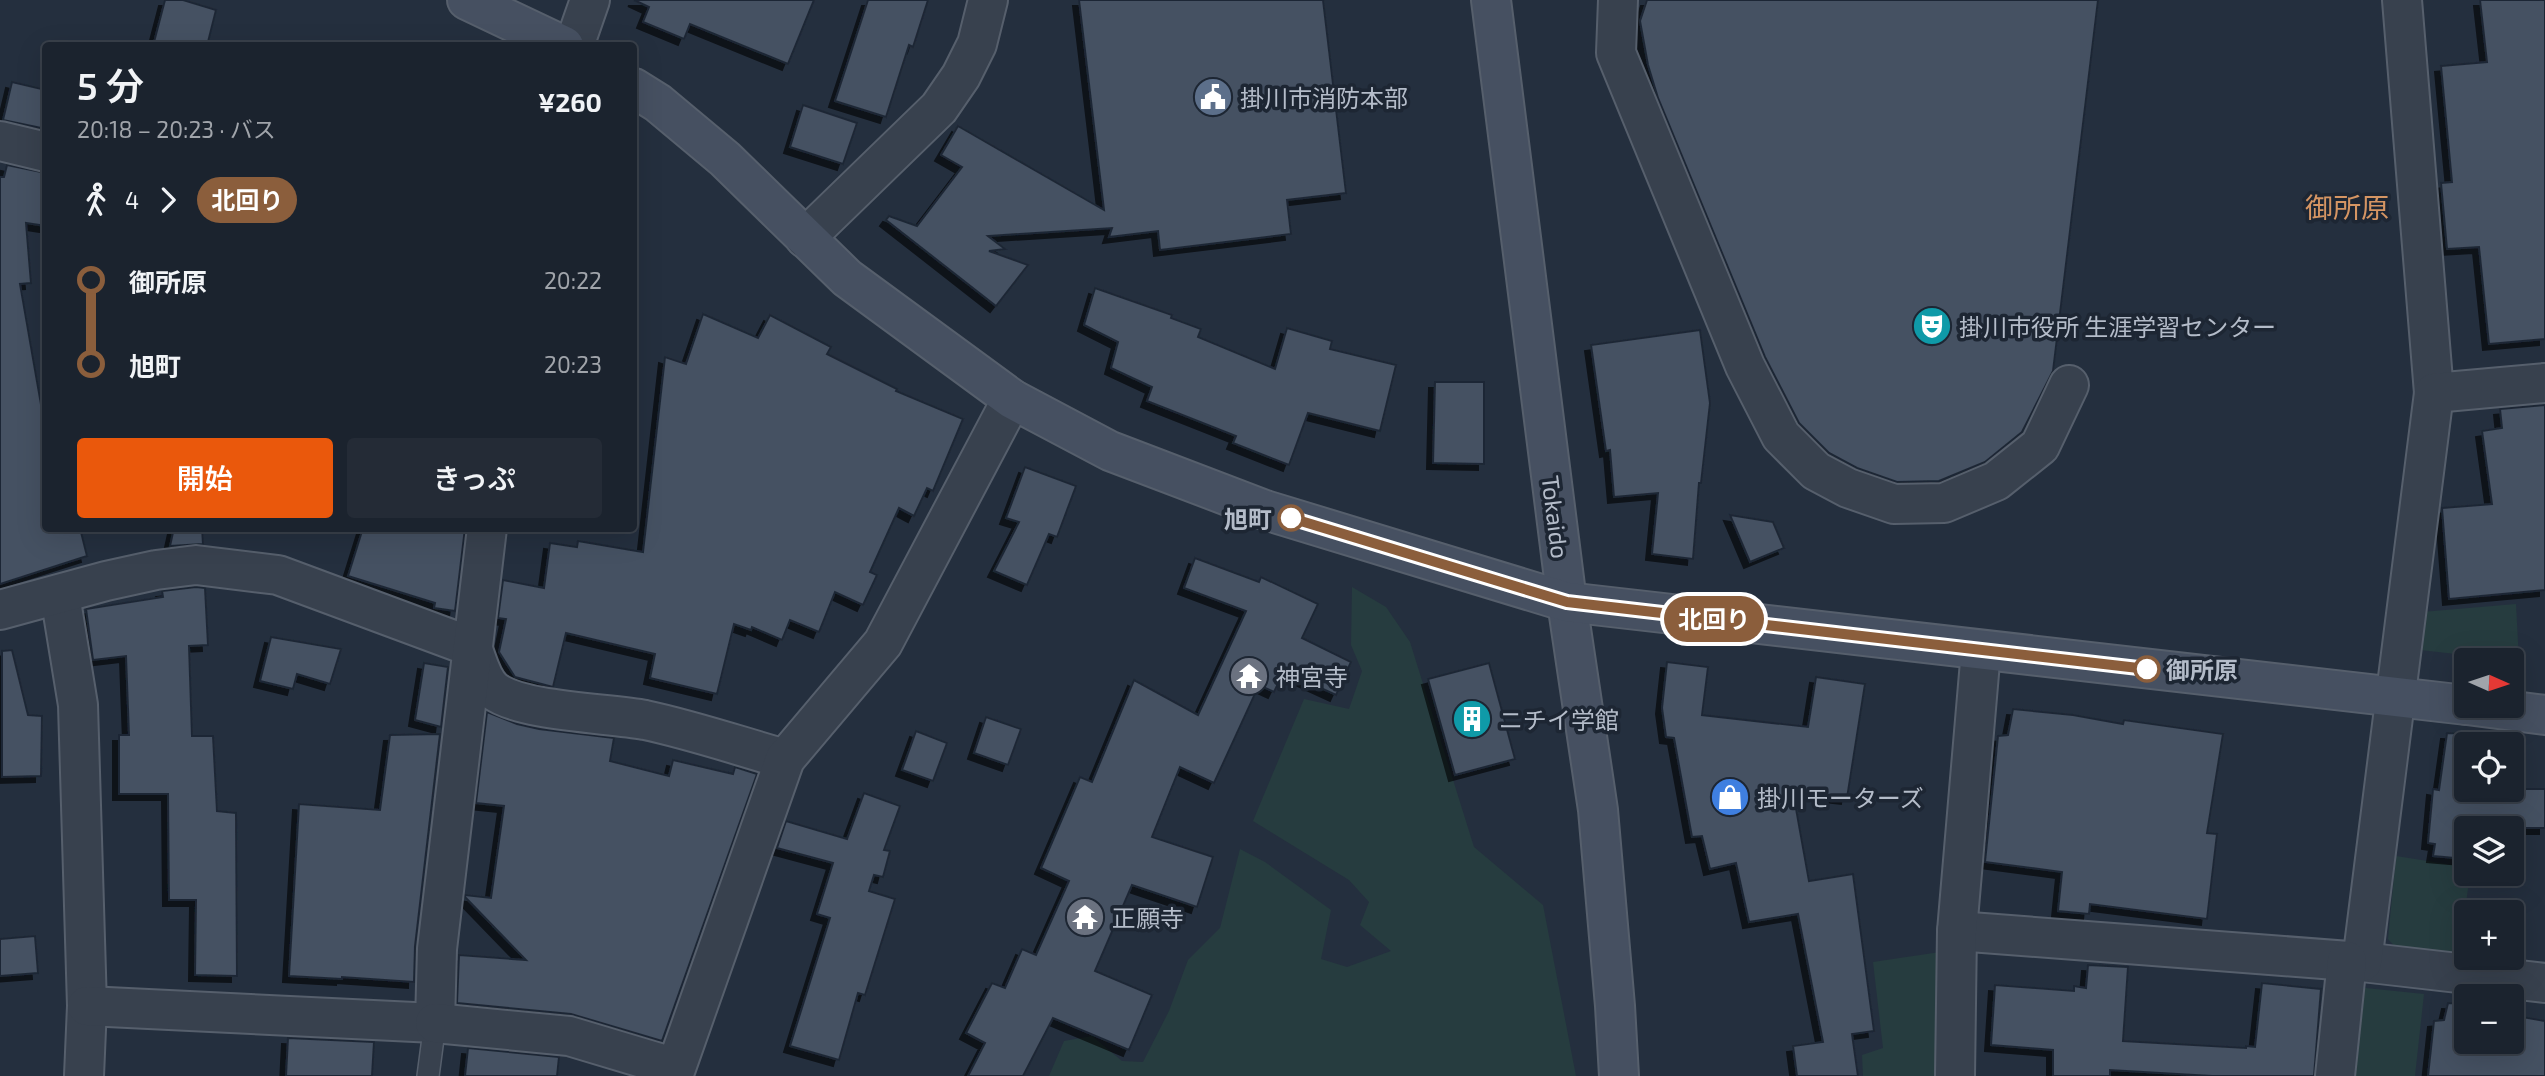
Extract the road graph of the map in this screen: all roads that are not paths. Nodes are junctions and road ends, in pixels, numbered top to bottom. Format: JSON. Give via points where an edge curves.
{"nodes":[{"id":1,"x":467,"y":0,"type":"edge"},
{"id":2,"x":590,"y":0,"type":"edge"},
{"id":3,"x":988,"y":0,"type":"edge"},
{"id":4,"x":1491,"y":0,"type":"edge"},
{"id":5,"x":1618,"y":0,"type":"edge"},
{"id":6,"x":2402,"y":0,"type":"edge"},
{"id":7,"x":556,"y":42,"type":"edge"},
{"id":8,"x":575,"y":42,"type":"edge"},
{"id":9,"x":637,"y":90,"type":"edge"},
{"id":10,"x":0,"y":141,"type":"edge"},
{"id":11,"x":42,"y":151,"type":"edge"},
{"id":12,"x":805,"y":238,"type":"junction"},
{"id":13,"x":2545,"y":383,"type":"edge"},
{"id":14,"x":2069,"y":385,"type":"dead end"},
{"id":15,"x":2434,"y":393,"type":"junction"},
{"id":16,"x":1012,"y":399,"type":"junction"},
{"id":17,"x":486,"y":532,"type":"edge"},
{"id":18,"x":60,"y":595,"type":"junction"},
{"id":19,"x":1567,"y":602,"type":"junction"},
{"id":20,"x":0,"y":610,"type":"edge"},
{"id":21,"x":472,"y":647,"type":"junction"},
{"id":22,"x":1981,"y":650,"type":"junction"},
{"id":23,"x":2397,"y":697,"type":"junction"},
{"id":24,"x":2454,"y":704,"type":"edge"},
{"id":25,"x":2524,"y":712,"type":"edge"},
{"id":26,"x":2545,"y":715,"type":"edge"},
{"id":27,"x":785,"y":759,"type":"junction"},
{"id":28,"x":1957,"y":931,"type":"junction"},
{"id":29,"x":2354,"y":961,"type":"junction"},
{"id":30,"x":2545,"y":983,"type":"edge"},
{"id":31,"x":87,"y":1006,"type":"junction"},
{"id":32,"x":435,"y":1023,"type":"junction"},
{"id":33,"x":84,"y":1076,"type":"edge"},
{"id":34,"x":428,"y":1076,"type":"edge"},
{"id":35,"x":1619,"y":1076,"type":"edge"},
{"id":36,"x":1955,"y":1076,"type":"edge"},
{"id":37,"x":2335,"y":1076,"type":"edge"}],
"edges":[{"from":1,"to":7,"type":"street"},
{"from":2,"to":8,"type":"street"},
{"from":3,"to":12,"type":"street","via":[[977,44],[939,108]]},
{"from":4,"to":19,"type":"street","name":"Tokaido"},
{"from":5,"to":14,"type":"street","via":[[1616,53],[1745,366],[1781,436],[1816,471],[1894,504],[1944,503],[1996,481],[2040,446]]},
{"from":6,"to":15,"type":"street"},
{"from":9,"to":12,"type":"street","via":[[725,159]]},
{"from":10,"to":11,"type":"street"},
{"from":12,"to":16,"type":"street","via":[[846,278]]},
{"from":13,"to":15,"type":"street"},
{"from":15,"to":23,"type":"street"},
{"from":16,"to":19,"type":"street","via":[[1110,451],[1265,510]]},
{"from":16,"to":27,"type":"street","via":[[883,643]]},
{"from":17,"to":21,"type":"street"},
{"from":18,"to":20,"type":"street"},
{"from":18,"to":21,"type":"street","via":[[156,570],[197,565],[237,568],[278,575]]},
{"from":18,"to":31,"type":"street","via":[[78,705]]},
{"from":19,"to":22,"type":"street"},
{"from":19,"to":35,"type":"street","name":"Tokaido","via":[[1598,810]]},
{"from":21,"to":27,"type":"street","via":[[483,678],[511,699],[645,720]]},
{"from":21,"to":32,"type":"street","via":[[437,949]]},
{"from":22,"to":23,"type":"street"},
{"from":22,"to":28,"type":"street"},
{"from":23,"to":24,"type":"street"},
{"from":23,"to":29,"type":"street"},
{"from":25,"to":26,"type":"street"},
{"from":27,"to":32,"type":"street","via":[[676,1068],[569,1037]]},
{"from":28,"to":29,"type":"street"},
{"from":28,"to":36,"type":"street"},
{"from":29,"to":30,"type":"street"},
{"from":29,"to":37,"type":"street"},
{"from":31,"to":32,"type":"street"},
{"from":31,"to":33,"type":"street"},
{"from":32,"to":34,"type":"lane"}]}
